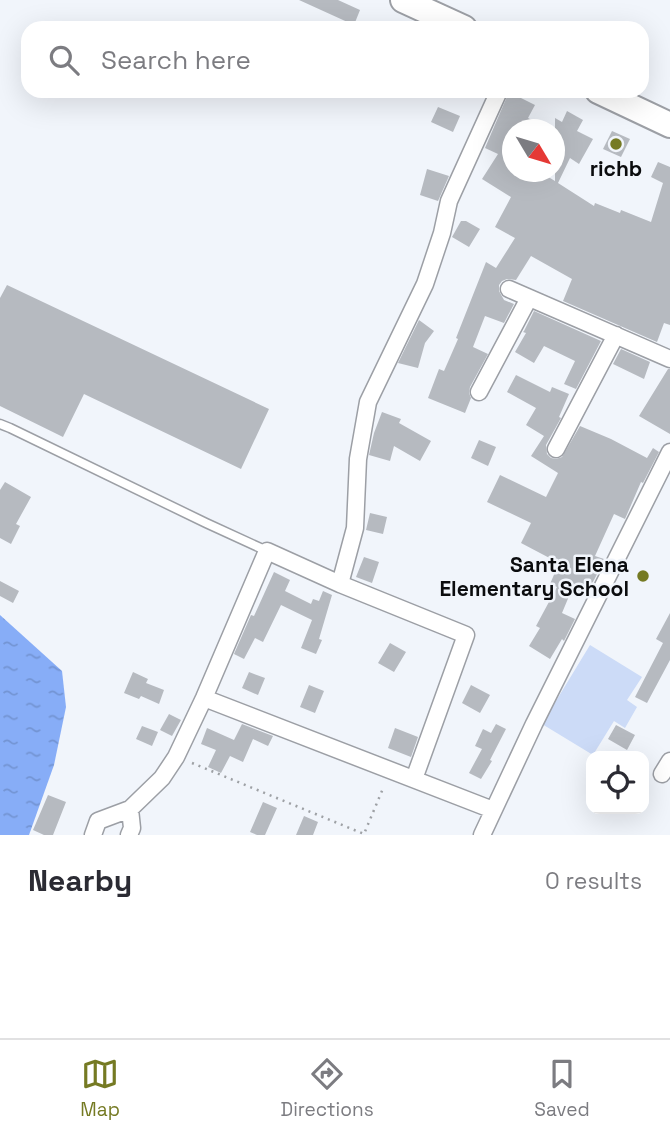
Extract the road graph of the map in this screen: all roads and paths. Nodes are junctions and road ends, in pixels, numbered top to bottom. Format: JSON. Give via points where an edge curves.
{"nodes":[{"id":1,"x":403,"y":0,"type":"edge"},
{"id":2,"x":449,"y":21,"type":"edge"},
{"id":3,"x":496,"y":98,"type":"edge"},
{"id":4,"x":613,"y":98,"type":"edge"},
{"id":5,"x":670,"y":125,"type":"edge"},
{"id":6,"x":509,"y":289,"type":"dead end"},
{"id":7,"x":529,"y":298,"type":"junction"},
{"id":8,"x":616,"y":335,"type":"junction"},
{"id":9,"x":670,"y":359,"type":"edge"},
{"id":10,"x":479,"y":392,"type":"dead end"},
{"id":11,"x":0,"y":425,"type":"edge"},
{"id":12,"x":556,"y":449,"type":"dead end"},
{"id":13,"x":670,"y":452,"type":"edge"},
{"id":14,"x":267,"y":551,"type":"junction"},
{"id":15,"x":340,"y":584,"type":"junction"},
{"id":16,"x":204,"y":698,"type":"junction"},
{"id":17,"x":176,"y":757,"type":"junction"},
{"id":18,"x":391,"y":770,"type":"junction"},
{"id":19,"x":414,"y":779,"type":"junction"},
{"id":20,"x":131,"y":809,"type":"junction"},
{"id":21,"x":493,"y":810,"type":"junction"},
{"id":22,"x":93,"y":835,"type":"edge"},
{"id":23,"x":129,"y":835,"type":"edge"},
{"id":24,"x":482,"y":835,"type":"edge"}],
"edges":[{"from":1,"to":2,"type":"main road"},
{"from":3,"to":15,"type":"street","via":[[449,201],[425,284],[368,402],[358,458],[355,528]]},
{"from":4,"to":5,"type":"main road"},
{"from":6,"to":7,"type":"street"},
{"from":7,"to":8,"type":"street"},
{"from":7,"to":10,"type":"street"},
{"from":8,"to":9,"type":"street"},
{"from":8,"to":12,"type":"street"},
{"from":11,"to":14,"type":"lane"},
{"from":13,"to":21,"type":"street"},
{"from":14,"to":15,"type":"street"},
{"from":14,"to":16,"type":"street"},
{"from":15,"to":19,"type":"street","via":[[466,635]]},
{"from":16,"to":17,"type":"street"},
{"from":16,"to":18,"type":"street"},
{"from":17,"to":18,"type":"path","via":[[364,834]]},
{"from":17,"to":20,"type":"street"},
{"from":18,"to":19,"type":"street"},
{"from":19,"to":21,"type":"street"},
{"from":20,"to":22,"type":"street","via":[[98,821]]},
{"from":20,"to":23,"type":"street"},
{"from":21,"to":24,"type":"street"}]}
